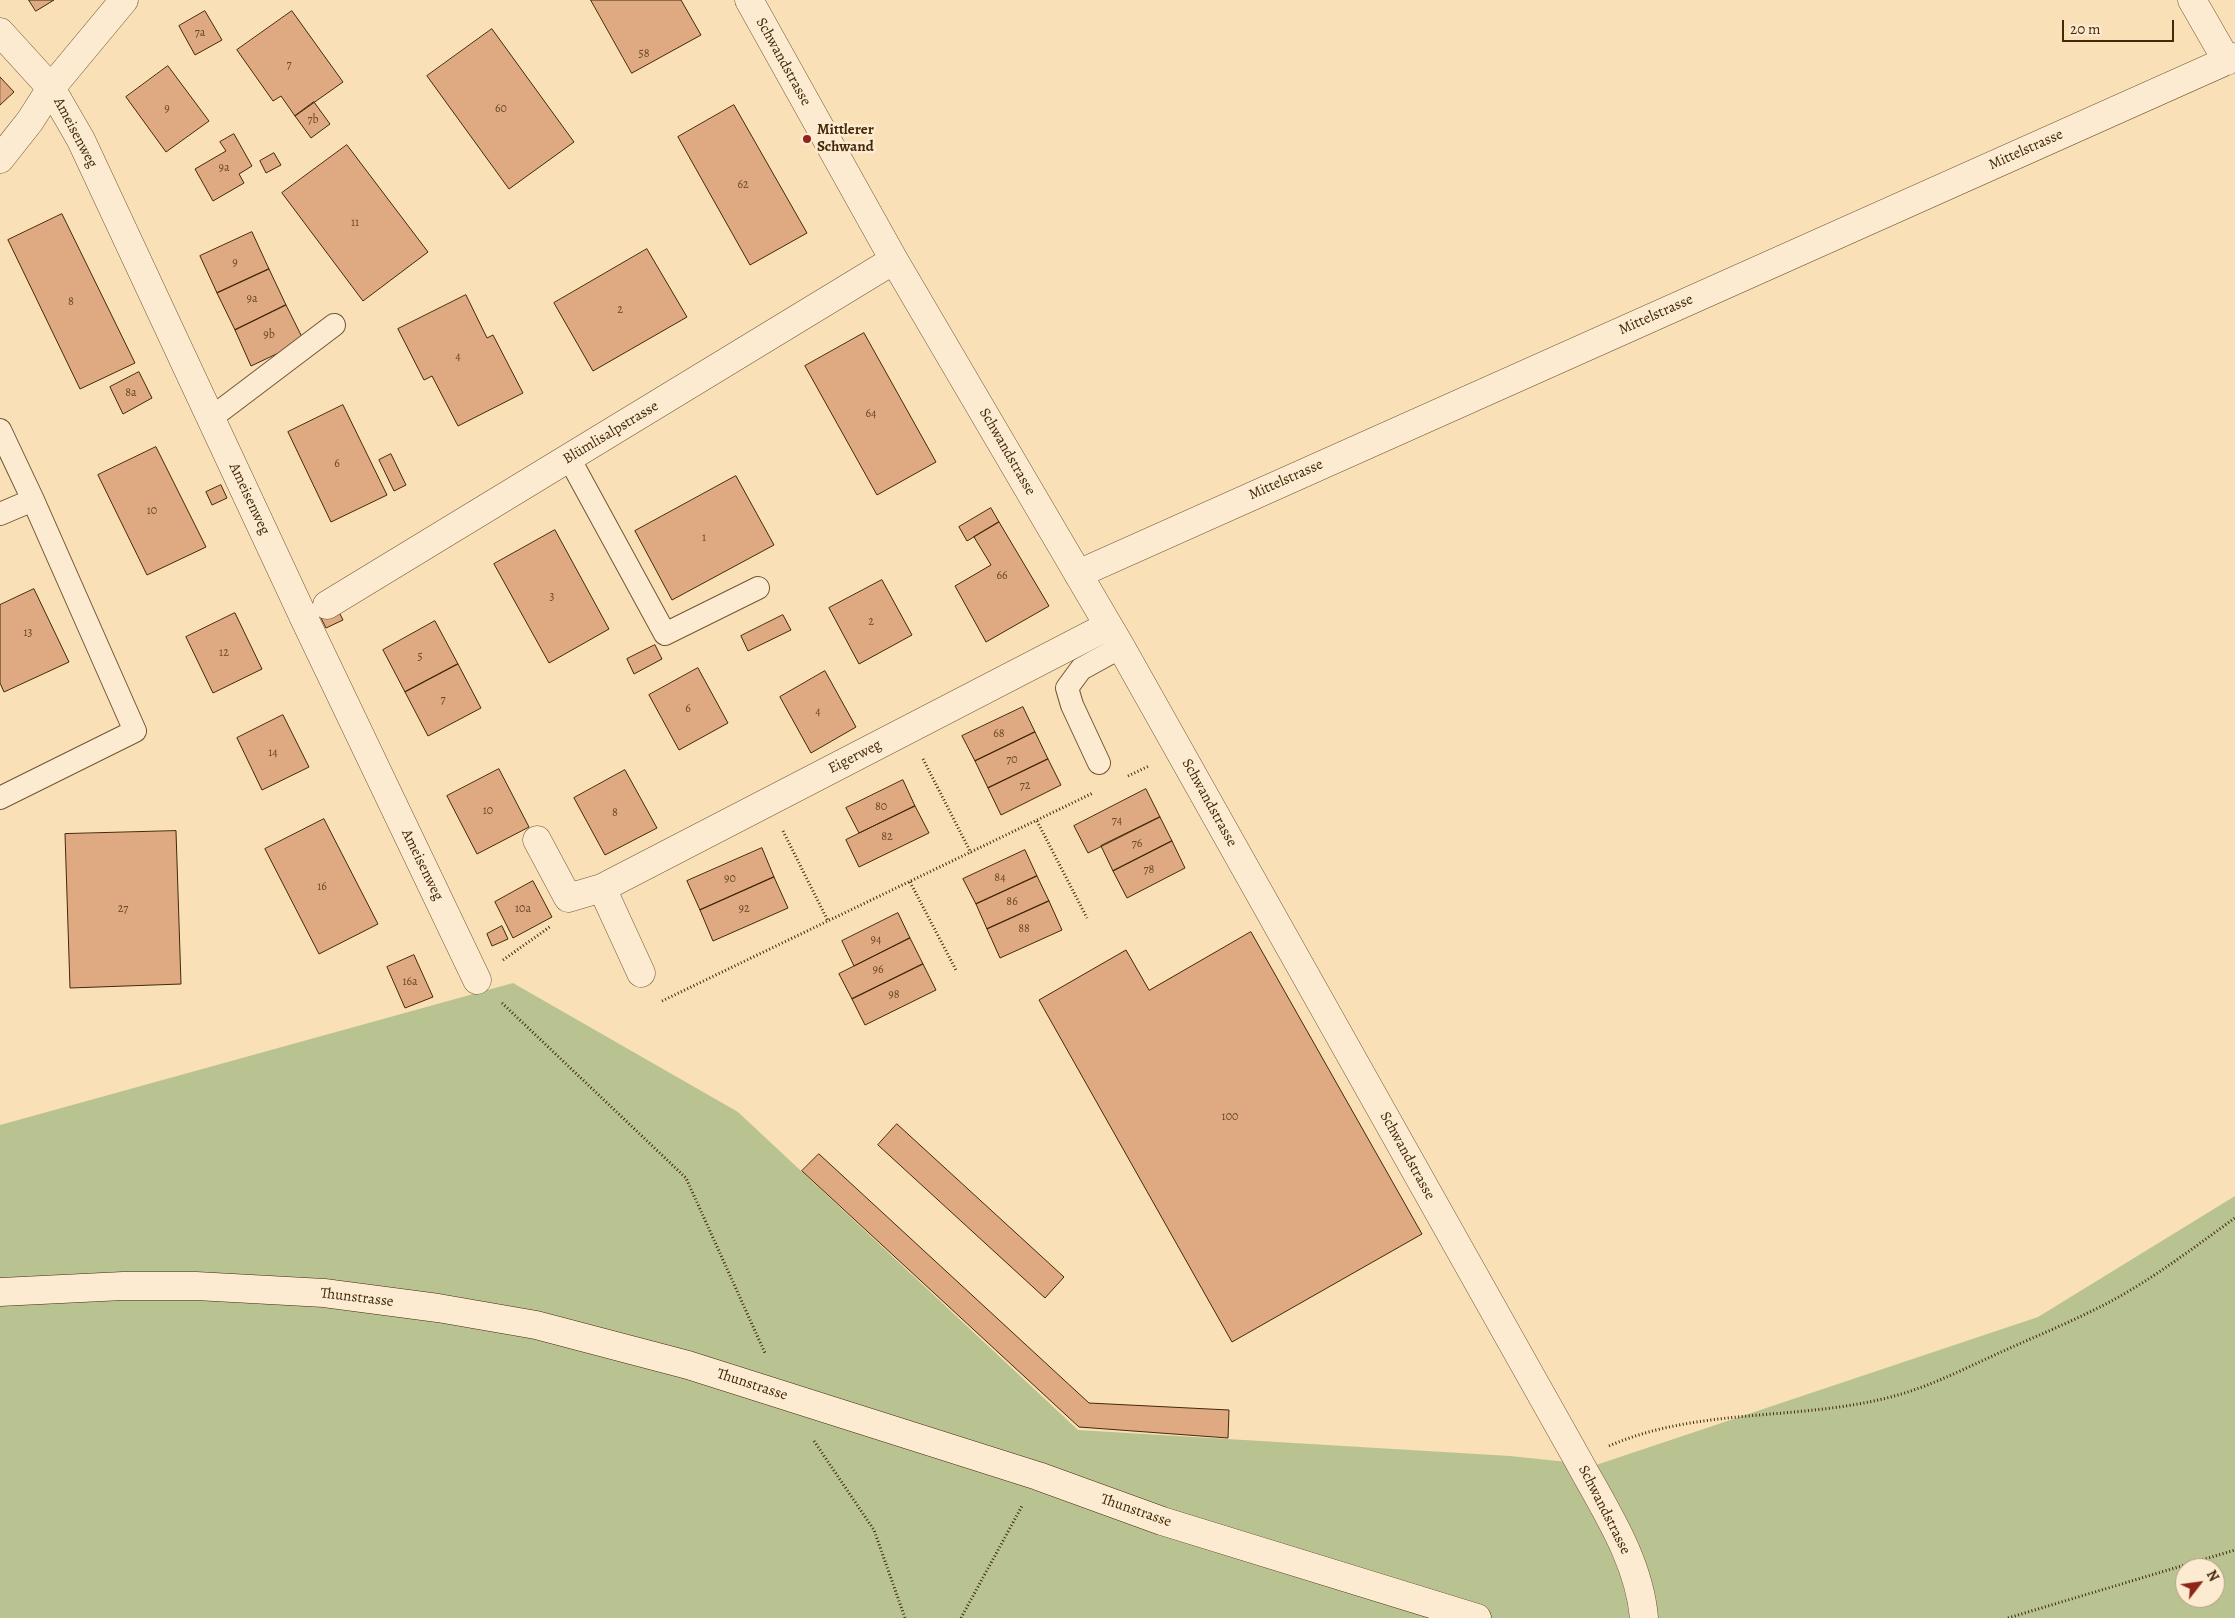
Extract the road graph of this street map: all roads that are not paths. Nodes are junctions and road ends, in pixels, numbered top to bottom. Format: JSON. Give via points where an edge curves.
{"nodes":[{"id":1,"x":124,"y":0,"type":"edge"},
{"id":2,"x":749,"y":0,"type":"edge"},
{"id":3,"x":2192,"y":0,"type":"edge"},
{"id":4,"x":0,"y":32,"type":"edge"},
{"id":5,"x":2231,"y":59,"type":"edge"},
{"id":6,"x":51,"y":88,"type":"junction"},
{"id":7,"x":0,"y":158,"type":"edge"},
{"id":8,"x":894,"y":260,"type":"junction"},
{"id":9,"x":334,"y":325,"type":"dead end"},
{"id":10,"x":211,"y":418,"type":"junction"},
{"id":11,"x":0,"y":430,"type":"edge"},
{"id":12,"x":569,"y":458,"type":"junction"},
{"id":13,"x":33,"y":500,"type":"junction"},
{"id":14,"x":0,"y":514,"type":"edge"},
{"id":15,"x":1078,"y":574,"type":"junction"},
{"id":16,"x":758,"y":588,"type":"dead end"},
{"id":17,"x":327,"y":605,"type":"dead end"},
{"id":18,"x":1114,"y":637,"type":"junction"},
{"id":19,"x":1099,"y":763,"type":"dead end"},
{"id":20,"x":0,"y":798,"type":"edge"},
{"id":21,"x":538,"y":840,"type":"dead end"},
{"id":22,"x":602,"y":888,"type":"junction"},
{"id":23,"x":642,"y":973,"type":"road end"},
{"id":24,"x":477,"y":980,"type":"road end"},
{"id":25,"x":0,"y":1292,"type":"edge"},
{"id":26,"x":1477,"y":1618,"type":"edge"},
{"id":27,"x":1644,"y":1618,"type":"edge"}],
"edges":[{"from":1,"to":6,"type":"street"},
{"from":2,"to":8,"type":"street","name":"Schwandstrasse"},
{"from":3,"to":5,"type":"street"},
{"from":4,"to":6,"type":"street","name":"Ameisenweg"},
{"from":5,"to":15,"type":"street","name":"Mittelstrasse"},
{"from":6,"to":7,"type":"street"},
{"from":6,"to":10,"type":"street","name":"Ameisenweg","via":[[81,140]]},
{"from":8,"to":12,"type":"street","name":"Blümlisalpstrasse"},
{"from":8,"to":15,"type":"street","name":"Schwandstrasse"},
{"from":9,"to":10,"type":"lane"},
{"from":10,"to":24,"type":"street","name":"Ameisenweg"},
{"from":11,"to":13,"type":"lane"},
{"from":12,"to":16,"type":"lane","via":[[665,634]]},
{"from":12,"to":17,"type":"street","name":"Blümlisalpstrasse"},
{"from":13,"to":14,"type":"lane"},
{"from":13,"to":20,"type":"lane","via":[[135,731]]},
{"from":15,"to":18,"type":"street","name":"Schwandstrasse"},
{"from":18,"to":19,"type":"lane","via":[[1081,669],[1067,688]]},
{"from":18,"to":22,"type":"street","name":"Eigerweg","via":[[908,729]]},
{"from":18,"to":27,"type":"street","name":"Schwandstrasse","via":[[1578,1460],[1624,1547],[1635,1575]]},
{"from":21,"to":22,"type":"street","name":"Eigerweg","via":[[568,898]]},
{"from":22,"to":23,"type":"street"},
{"from":25,"to":26,"type":"street","name":"Thunstrasse","via":[[196,1286],[324,1293],[536,1325],[688,1365],[1038,1476],[1162,1521]]}]}
